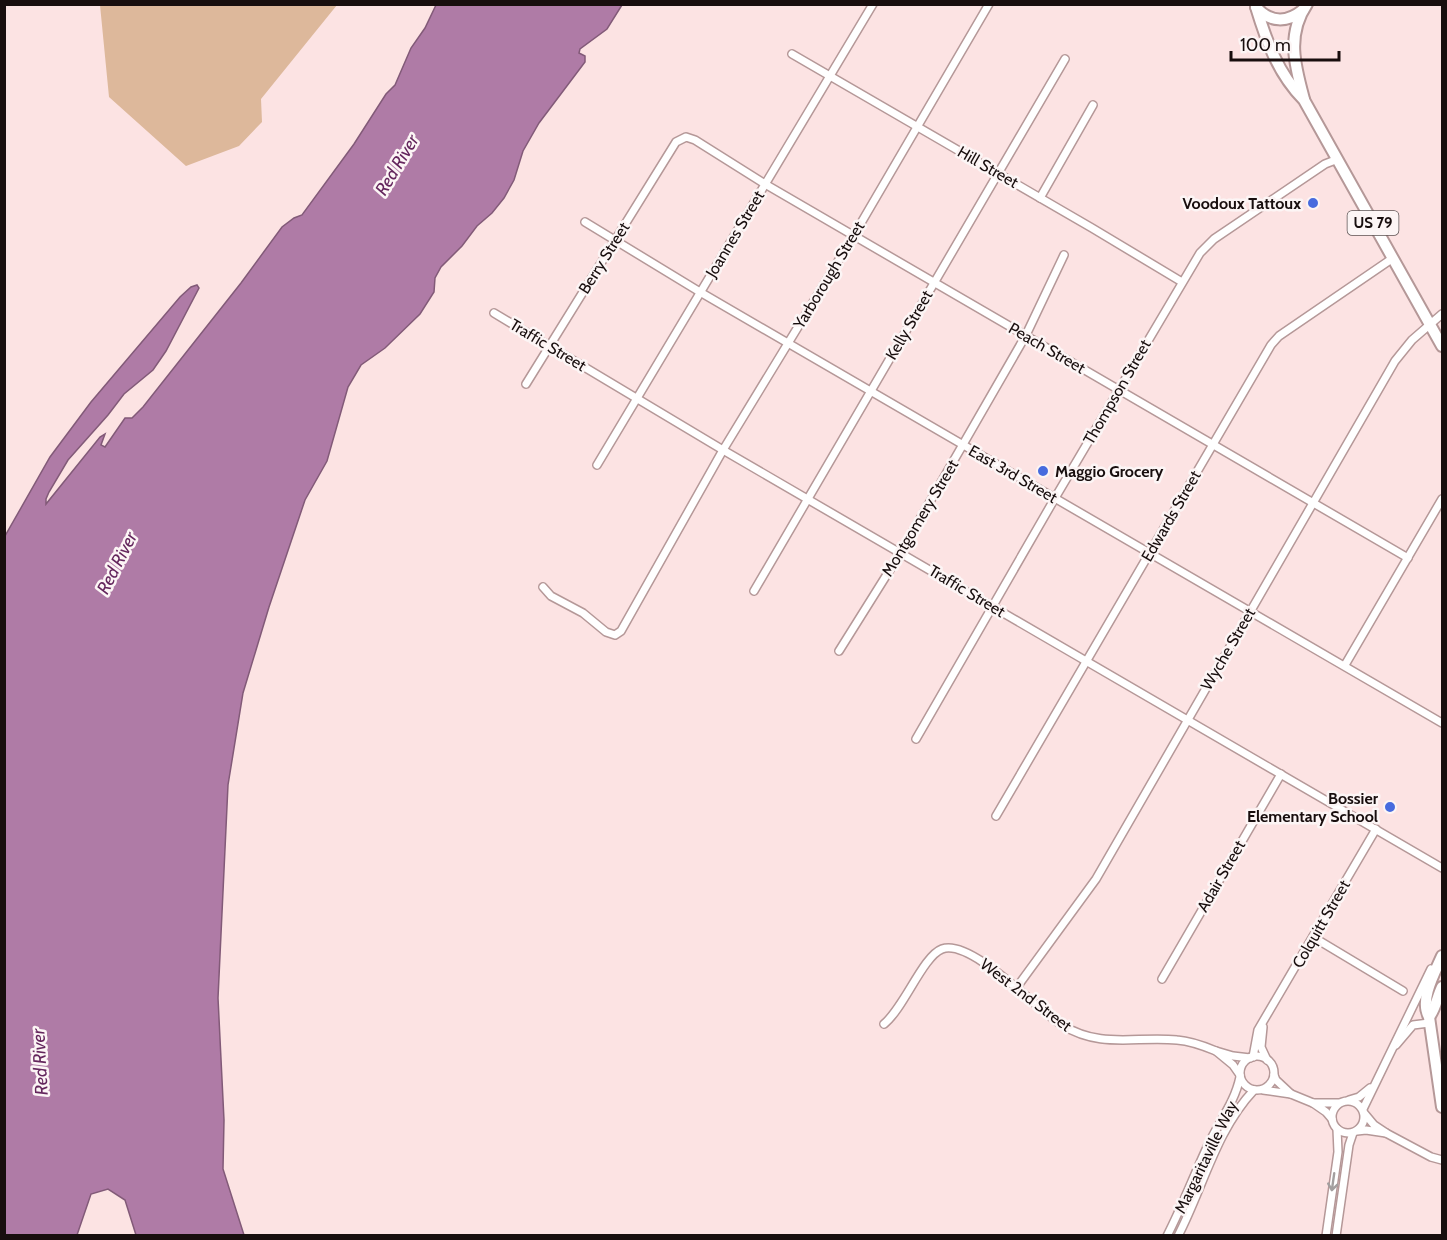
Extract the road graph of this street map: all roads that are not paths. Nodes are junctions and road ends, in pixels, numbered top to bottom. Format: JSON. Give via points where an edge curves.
{"nodes":[{"id":1,"x":873,"y":4,"type":"edge"},
{"id":2,"x":989,"y":4,"type":"edge"},
{"id":3,"x":1255,"y":6,"type":"edge"},
{"id":4,"x":1305,"y":7,"type":"edge"},
{"id":5,"x":792,"y":54,"type":"dead end"},
{"id":6,"x":1065,"y":59,"type":"dead end"},
{"id":7,"x":830,"y":77,"type":"junction"},
{"id":8,"x":1304,"y":100,"type":"junction"},
{"id":9,"x":1093,"y":105,"type":"dead end"},
{"id":10,"x":918,"y":126,"type":"junction"},
{"id":11,"x":686,"y":137,"type":"joint"},
{"id":12,"x":1338,"y":159,"type":"junction"},
{"id":13,"x":998,"y":173,"type":"junction"},
{"id":14,"x":765,"y":184,"type":"junction"},
{"id":15,"x":1040,"y":198,"type":"junction"},
{"id":16,"x":585,"y":222,"type":"dead end"},
{"id":17,"x":854,"y":235,"type":"junction"},
{"id":18,"x":615,"y":241,"type":"junction"},
{"id":19,"x":1064,"y":255,"type":"dead end"},
{"id":20,"x":1393,"y":258,"type":"junction"},
{"id":21,"x":934,"y":282,"type":"junction"},
{"id":22,"x":1182,"y":282,"type":"junction"},
{"id":23,"x":700,"y":292,"type":"junction"},
{"id":24,"x":494,"y":313,"type":"dead end"},
{"id":25,"x":1443,"y":314,"type":"edge"},
{"id":26,"x":1430,"y":324,"type":"junction"},
{"id":27,"x":1026,"y":335,"type":"junction"},
{"id":28,"x":789,"y":343,"type":"junction"},
{"id":29,"x":549,"y":346,"type":"junction"},
{"id":30,"x":1443,"y":346,"type":"edge"},
{"id":31,"x":526,"y":384,"type":"dead end"},
{"id":32,"x":1119,"y":389,"type":"junction"},
{"id":33,"x":870,"y":391,"type":"junction"},
{"id":34,"x":636,"y":398,"type":"junction"},
{"id":35,"x":1213,"y":443,"type":"junction"},
{"id":36,"x":963,"y":445,"type":"junction"},
{"id":37,"x":723,"y":450,"type":"junction"},
{"id":38,"x":597,"y":465,"type":"dead end"},
{"id":39,"x":808,"y":498,"type":"junction"},
{"id":40,"x":1055,"y":498,"type":"junction"},
{"id":41,"x":1443,"y":499,"type":"edge"},
{"id":42,"x":1313,"y":502,"type":"junction"},
{"id":43,"x":901,"y":552,"type":"junction"},
{"id":44,"x":1150,"y":553,"type":"junction"},
{"id":45,"x":1408,"y":558,"type":"junction"},
{"id":46,"x":543,"y":586,"type":"dead end"},
{"id":47,"x":754,"y":591,"type":"dead end"},
{"id":48,"x":993,"y":607,"type":"junction"},
{"id":49,"x":1250,"y":611,"type":"junction"},
{"id":50,"x":839,"y":651,"type":"dead end"},
{"id":51,"x":1088,"y":662,"type":"junction"},
{"id":52,"x":1345,"y":665,"type":"junction"},
{"id":53,"x":1187,"y":720,"type":"junction"},
{"id":54,"x":1441,"y":720,"type":"edge"},
{"id":55,"x":916,"y":739,"type":"dead end"},
{"id":56,"x":1281,"y":774,"type":"junction"},
{"id":57,"x":996,"y":816,"type":"dead end"},
{"id":58,"x":1376,"y":829,"type":"junction"},
{"id":59,"x":1443,"y":868,"type":"edge"},
{"id":60,"x":1313,"y":937,"type":"junction"},
{"id":61,"x":1443,"y":954,"type":"edge"},
{"id":62,"x":1162,"y":979,"type":"dead end"},
{"id":63,"x":1017,"y":987,"type":"junction"},
{"id":64,"x":1443,"y":987,"type":"edge"},
{"id":65,"x":1403,"y":991,"type":"dead end"},
{"id":66,"x":1266,"y":1019,"type":"junction"},
{"id":67,"x":1429,"y":1020,"type":"junction"},
{"id":68,"x":884,"y":1024,"type":"dead end"},
{"id":69,"x":1396,"y":1045,"type":"junction"},
{"id":70,"x":1216,"y":1051,"type":"junction"},
{"id":71,"x":1251,"y":1058,"type":"junction"},
{"id":72,"x":1267,"y":1060,"type":"junction"},
{"id":73,"x":1273,"y":1074,"type":"junction"},
{"id":74,"x":1240,"y":1076,"type":"junction"},
{"id":75,"x":1375,"y":1082,"type":"junction"},
{"id":76,"x":1257,"y":1090,"type":"junction"},
{"id":77,"x":1291,"y":1094,"type":"junction"},
{"id":78,"x":1349,"y":1100,"type":"junction"},
{"id":79,"x":1313,"y":1103,"type":"junction"},
{"id":80,"x":1339,"y":1103,"type":"junction"},
{"id":81,"x":1443,"y":1107,"type":"edge"},
{"id":82,"x":1363,"y":1111,"type":"junction"},
{"id":83,"x":1332,"y":1119,"type":"junction"},
{"id":84,"x":1337,"y":1129,"type":"junction"},
{"id":85,"x":1355,"y":1132,"type":"junction"},
{"id":86,"x":1386,"y":1133,"type":"junction"},
{"id":87,"x":1443,"y":1160,"type":"edge"},
{"id":88,"x":1167,"y":1236,"type":"edge"},
{"id":89,"x":1178,"y":1236,"type":"edge"},
{"id":90,"x":1326,"y":1236,"type":"edge"},
{"id":91,"x":1336,"y":1236,"type":"edge"}],
"edges":[{"from":1,"to":7,"type":"street","name":"Joannes Street"},
{"from":2,"to":10,"type":"street","name":"Yarborough Street"},
{"from":3,"to":4,"type":"main road","number":"US 79","via":[[1278,20],[1288,19]]},
{"from":3,"to":8,"type":"main road","number":"US 79","via":[[1275,60]]},
{"from":4,"to":8,"type":"main road","number":"US 79","via":[[1297,24],[1293,54]]},
{"from":5,"to":7,"type":"street","name":"Hill Street"},
{"from":6,"to":13,"type":"street","name":"Kelly Street"},
{"from":7,"to":10,"type":"street","name":"Hill Street"},
{"from":7,"to":14,"type":"street","name":"Joannes Street"},
{"from":8,"to":12,"type":"main road","number":"US 79"},
{"from":9,"to":15,"type":"street"},
{"from":10,"to":13,"type":"street","name":"Hill Street"},
{"from":10,"to":17,"type":"street","name":"Yarborough Street"},
{"from":11,"to":14,"type":"street","name":"Peach Street"},
{"from":11,"to":18,"type":"street","name":"Berry Street","via":[[676,142]]},
{"from":12,"to":20,"type":"main road","number":"US 79"},
{"from":12,"to":22,"type":"street","name":"Thompson Street","via":[[1214,239]]},
{"from":13,"to":15,"type":"street","name":"Hill Street"},
{"from":13,"to":21,"type":"street","name":"Kelly Street"},
{"from":14,"to":17,"type":"street","name":"Peach Street"},
{"from":14,"to":23,"type":"street","name":"Joannes Street"},
{"from":15,"to":22,"type":"street","name":"Hill Street"},
{"from":16,"to":18,"type":"street","name":"East 3rd Street"},
{"from":17,"to":21,"type":"street","name":"Peach Street"},
{"from":17,"to":28,"type":"street","name":"Yarborough Street"},
{"from":18,"to":23,"type":"street","name":"East 3rd Street"},
{"from":18,"to":29,"type":"street","name":"Berry Street"},
{"from":19,"to":27,"type":"street","name":"Montgomery Street"},
{"from":20,"to":26,"type":"main road","number":"US 79"},
{"from":20,"to":35,"type":"street","name":"Edwards Street","via":[[1279,336]]},
{"from":21,"to":27,"type":"street","name":"Peach Street"},
{"from":21,"to":33,"type":"street","name":"Kelly Street"},
{"from":22,"to":32,"type":"street","name":"Thompson Street"},
{"from":23,"to":28,"type":"street","name":"East 3rd Street"},
{"from":23,"to":34,"type":"street","name":"Joannes Street"},
{"from":24,"to":29,"type":"street","name":"Traffic Street"},
{"from":25,"to":26,"type":"street","name":"Wyche Street"},
{"from":26,"to":30,"type":"main road","number":"US 79"},
{"from":26,"to":42,"type":"street","name":"Wyche Street","via":[[1395,361]]},
{"from":27,"to":32,"type":"street","name":"Peach Street"},
{"from":27,"to":36,"type":"street","name":"Montgomery Street"},
{"from":28,"to":33,"type":"street","name":"East 3rd Street"},
{"from":28,"to":37,"type":"street","name":"Yarborough Street"},
{"from":29,"to":31,"type":"street","name":"Berry Street"},
{"from":29,"to":34,"type":"street","name":"Traffic Street"},
{"from":32,"to":35,"type":"street","name":"Peach Street"},
{"from":32,"to":40,"type":"street","name":"Thompson Street"},
{"from":33,"to":36,"type":"street","name":"East 3rd Street"},
{"from":33,"to":39,"type":"street","name":"Kelly Street"},
{"from":34,"to":37,"type":"street","name":"Traffic Street"},
{"from":34,"to":38,"type":"street","name":"Joannes Street"},
{"from":35,"to":42,"type":"street","name":"Peach Street"},
{"from":35,"to":44,"type":"street","name":"Edwards Street"},
{"from":36,"to":40,"type":"street","name":"East 3rd Street"},
{"from":36,"to":43,"type":"street","name":"Montgomery Street"},
{"from":37,"to":39,"type":"street","name":"Traffic Street"},
{"from":37,"to":46,"type":"street","name":"Yarborough Street","via":[[617,634],[606,632],[583,613],[551,596]]},
{"from":39,"to":43,"type":"street","name":"Traffic Street"},
{"from":39,"to":47,"type":"street","name":"Kelly Street"},
{"from":40,"to":44,"type":"street","name":"East 3rd Street"},
{"from":40,"to":48,"type":"street","name":"Thompson Street"},
{"from":41,"to":45,"type":"street"},
{"from":42,"to":45,"type":"street","name":"Peach Street"},
{"from":42,"to":49,"type":"street","name":"Wyche Street"},
{"from":43,"to":48,"type":"street","name":"Traffic Street"},
{"from":43,"to":50,"type":"street","name":"Montgomery Street"},
{"from":44,"to":49,"type":"street","name":"East 3rd Street"},
{"from":44,"to":51,"type":"street","name":"Edwards Street"},
{"from":45,"to":52,"type":"street"},
{"from":48,"to":51,"type":"street","name":"Traffic Street"},
{"from":48,"to":55,"type":"street","name":"Thompson Street"},
{"from":49,"to":52,"type":"street","name":"East 3rd Street"},
{"from":49,"to":53,"type":"street","name":"Wyche Street"},
{"from":51,"to":53,"type":"street","name":"Traffic Street"},
{"from":51,"to":57,"type":"street","name":"Edwards Street"},
{"from":52,"to":54,"type":"street","name":"East 3rd Street"},
{"from":53,"to":56,"type":"street","name":"Traffic Street"},
{"from":53,"to":63,"type":"street","name":"Wyche Street","via":[[1096,879]]},
{"from":56,"to":58,"type":"street","name":"Traffic Street"},
{"from":56,"to":62,"type":"street","name":"Adair Street"},
{"from":58,"to":59,"type":"street","name":"Traffic Street"},
{"from":58,"to":60,"type":"street","name":"Colquitt Street"},
{"from":60,"to":65,"type":"street"},
{"from":60,"to":66,"type":"street","name":"Colquitt Street"},
{"from":61,"to":67,"type":"main road","via":[[1428,990],[1425,1011]]},
{"from":61,"to":69,"type":"street","via":[[1424,982]]},
{"from":63,"to":68,"type":"street","name":"West 2nd Street","via":[[968,953],[942,948],[932,956]]},
{"from":63,"to":70,"type":"street","name":"West 2nd Street","via":[[1049,1016],[1091,1037],[1113,1041],[1181,1040]]},
{"from":64,"to":67,"type":"main road"},
{"from":66,"to":71,"type":"street","name":"Colquitt Street","via":[[1258,1030]]},
{"from":66,"to":72,"type":"street","name":"Colquitt Street","via":[[1261,1040]]},
{"from":67,"to":69,"type":"street","via":[[1413,1025]]},
{"from":67,"to":81,"type":"main road"},
{"from":69,"to":75,"type":"street"},
{"from":70,"to":71,"type":"street","name":"West 2nd Street"},
{"from":70,"to":74,"type":"street","name":"West 2nd Street"},
{"from":71,"to":72,"type":"street"},
{"from":71,"to":74,"type":"street","via":[[1242,1065]]},
{"from":72,"to":73,"type":"street"},
{"from":73,"to":76,"type":"street","via":[[1269,1084]]},
{"from":73,"to":77,"type":"street"},
{"from":74,"to":76,"type":"street","via":[[1244,1085]]},
{"from":74,"to":88,"type":"street","name":"Margaritaville Way","via":[[1234,1099],[1210,1140]]},
{"from":75,"to":78,"type":"street","via":[[1366,1093]]},
{"from":75,"to":82,"type":"street"},
{"from":76,"to":77,"type":"street"},
{"from":76,"to":89,"type":"street","name":"Margaritaville Way","via":[[1244,1100],[1224,1133]]},
{"from":77,"to":79,"type":"street"},
{"from":78,"to":80,"type":"street"},
{"from":78,"to":82,"type":"street"},
{"from":79,"to":80,"type":"street"},
{"from":79,"to":83,"type":"street"},
{"from":80,"to":83,"type":"street"},
{"from":82,"to":85,"type":"street","via":[[1364,1122]]},
{"from":82,"to":86,"type":"street"},
{"from":83,"to":84,"type":"street"},
{"from":84,"to":85,"type":"street"},
{"from":84,"to":90,"type":"street","one_way":true,"via":[[1338,1152]]},
{"from":85,"to":86,"type":"street"},
{"from":85,"to":91,"type":"street","via":[[1349,1145]]},
{"from":86,"to":87,"type":"street"}]}
